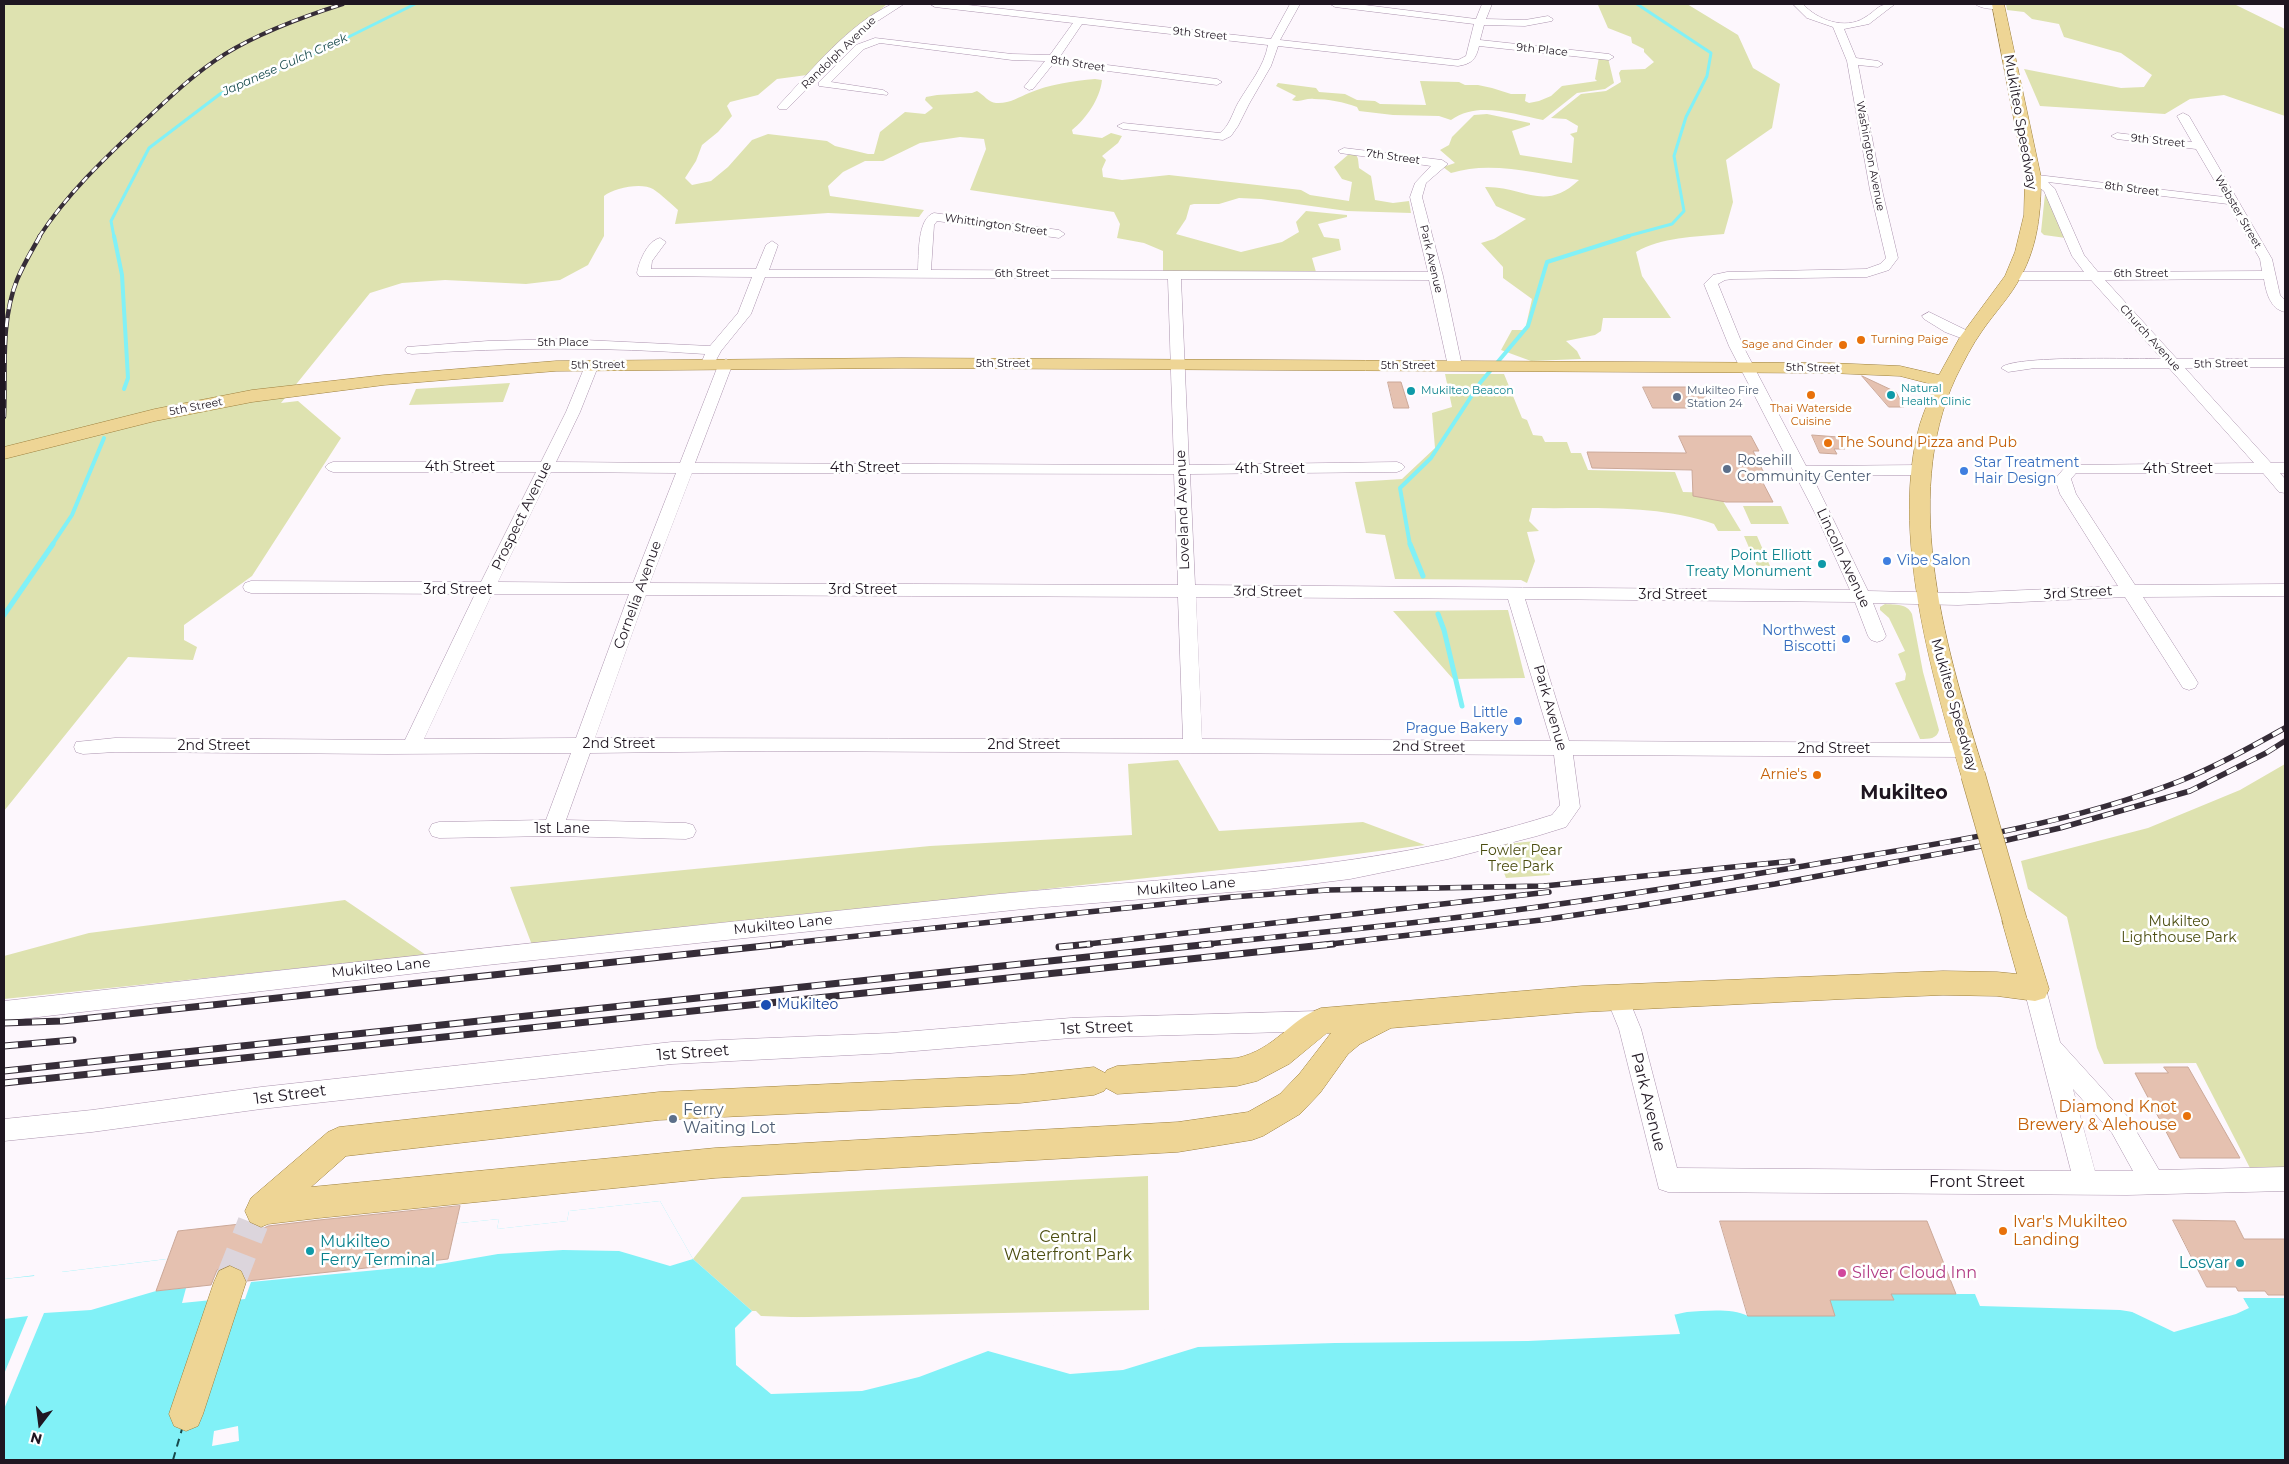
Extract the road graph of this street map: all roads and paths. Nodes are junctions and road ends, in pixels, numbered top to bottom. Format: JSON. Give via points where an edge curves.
{"nodes":[{"id":1,"x":898,"y":4,"type":"edge"},
{"id":2,"x":936,"y":4,"type":"edge"},
{"id":3,"x":1295,"y":4,"type":"edge"},
{"id":4,"x":1335,"y":4,"type":"edge"},
{"id":5,"x":1487,"y":4,"type":"edge"},
{"id":6,"x":1798,"y":4,"type":"edge"},
{"id":7,"x":1890,"y":4,"type":"edge"},
{"id":8,"x":1980,"y":4,"type":"edge"},
{"id":9,"x":1998,"y":5,"type":"edge"},
{"id":10,"x":1548,"y":19,"type":"dead end"},
{"id":11,"x":1079,"y":21,"type":"junction"},
{"id":12,"x":1480,"y":22,"type":"junction"},
{"id":13,"x":1836,"y":25,"type":"junction"},
{"id":14,"x":879,"y":40,"type":"joint"},
{"id":15,"x":1274,"y":42,"type":"junction"},
{"id":16,"x":1475,"y":43,"type":"junction"},
{"id":17,"x":1609,"y":57,"type":"dead end"},
{"id":18,"x":1053,"y":58,"type":"junction"},
{"id":19,"x":1852,"y":61,"type":"junction"},
{"id":20,"x":1465,"y":62,"type":"joint"},
{"id":21,"x":1878,"y":64,"type":"dead end"},
{"id":22,"x":1217,"y":82,"type":"dead end"},
{"id":23,"x":1029,"y":88,"type":"dead end"},
{"id":24,"x":883,"y":94,"type":"dead end"},
{"id":25,"x":784,"y":107,"type":"dead end"},
{"id":26,"x":2184,"y":116,"type":"dead end"},
{"id":27,"x":1123,"y":126,"type":"dead end"},
{"id":28,"x":2117,"y":136,"type":"dead end"},
{"id":29,"x":2200,"y":146,"type":"junction"},
{"id":30,"x":1344,"y":151,"type":"dead end"},
{"id":31,"x":1442,"y":164,"type":"joint"},
{"id":32,"x":2033,"y":177,"type":"junction"},
{"id":33,"x":2230,"y":201,"type":"junction"},
{"id":34,"x":1058,"y":234,"type":"dead end"},
{"id":35,"x":660,"y":242,"type":"dead end"},
{"id":36,"x":772,"y":245,"type":"dead end"},
{"id":37,"x":760,"y":274,"type":"junction"},
{"id":38,"x":924,"y":274,"type":"junction"},
{"id":39,"x":2092,"y":274,"type":"junction"},
{"id":40,"x":1174,"y":275,"type":"junction"},
{"id":41,"x":2269,"y":275,"type":"junction"},
{"id":42,"x":1436,"y":276,"type":"junction"},
{"id":43,"x":2013,"y":276,"type":"junction"},
{"id":44,"x":1714,"y":294,"type":"joint"},
{"id":45,"x":2285,"y":308,"type":"edge"},
{"id":46,"x":1930,"y":316,"type":"dead end"},
{"id":47,"x":1969,"y":337,"type":"junction"},
{"id":48,"x":412,"y":350,"type":"dead end"},
{"id":49,"x":716,"y":359,"type":"junction"},
{"id":50,"x":2285,"y":363,"type":"edge"},
{"id":51,"x":592,"y":364,"type":"junction"},
{"id":52,"x":1178,"y":365,"type":"junction"},
{"id":53,"x":2173,"y":365,"type":"junction"},
{"id":54,"x":1455,"y":366,"type":"junction"},
{"id":55,"x":1748,"y":367,"type":"junction"},
{"id":56,"x":2008,"y":368,"type":"dead end"},
{"id":57,"x":1945,"y":382,"type":"junction"},
{"id":58,"x":4,"y":453,"type":"edge"},
{"id":59,"x":546,"y":466,"type":"junction"},
{"id":60,"x":333,"y":467,"type":"dead end"},
{"id":61,"x":686,"y":467,"type":"junction"},
{"id":62,"x":1397,"y":467,"type":"dead end"},
{"id":63,"x":2285,"y":468,"type":"edge"},
{"id":64,"x":1182,"y":469,"type":"junction"},
{"id":65,"x":2268,"y":469,"type":"junction"},
{"id":66,"x":1802,"y":470,"type":"junction"},
{"id":67,"x":1922,"y":470,"type":"junction"},
{"id":68,"x":2285,"y":488,"type":"edge"},
{"id":69,"x":250,"y":587,"type":"dead end"},
{"id":70,"x":486,"y":590,"type":"junction"},
{"id":71,"x":639,"y":590,"type":"junction"},
{"id":72,"x":2130,"y":590,"type":"junction"},
{"id":73,"x":2285,"y":590,"type":"edge"},
{"id":74,"x":1186,"y":592,"type":"junction"},
{"id":75,"x":1515,"y":594,"type":"junction"},
{"id":76,"x":1861,"y":596,"type":"junction"},
{"id":77,"x":1928,"y":598,"type":"junction"},
{"id":78,"x":1877,"y":636,"type":"dead end"},
{"id":79,"x":2188,"y":682,"type":"dead end"},
{"id":80,"x":584,"y":744,"type":"junction"},
{"id":81,"x":1193,"y":745,"type":"junction"},
{"id":82,"x":411,"y":746,"type":"junction"},
{"id":83,"x":83,"y":747,"type":"dead end"},
{"id":84,"x":1562,"y":749,"type":"junction"},
{"id":85,"x":1966,"y":750,"type":"junction"},
{"id":86,"x":1559,"y":821,"type":"joint"},
{"id":87,"x":553,"y":828,"type":"junction"},
{"id":88,"x":439,"y":830,"type":"dead end"},
{"id":89,"x":686,"y":831,"type":"dead end"},
{"id":90,"x":2034,"y":989,"type":"junction"},
{"id":91,"x":1617,"y":998,"type":"junction"},
{"id":92,"x":4,"y":1010,"type":"edge"},
{"id":93,"x":1386,"y":1016,"type":"junction"},
{"id":94,"x":1321,"y":1021,"type":"junction"},
{"id":95,"x":2050,"y":1046,"type":"junction"},
{"id":96,"x":4,"y":1130,"type":"edge"},
{"id":97,"x":2285,"y":1179,"type":"edge"},
{"id":98,"x":1668,"y":1180,"type":"joint"},
{"id":99,"x":2152,"y":1182,"type":"junction"},
{"id":100,"x":2086,"y":1183,"type":"junction"},
{"id":101,"x":230,"y":1282,"type":"tunnel mouth"},
{"id":102,"x":186,"y":1414,"type":"dead end"}],
"edges":[{"from":1,"to":25,"type":"street","name":"Randolph Avenue","via":[[875,17]]},
{"from":2,"to":11,"type":"street","name":"9th Street"},
{"from":3,"to":15,"type":"street"},
{"from":4,"to":12,"type":"street"},
{"from":5,"to":12,"type":"street"},
{"from":6,"to":13,"type":"street","via":[[1805,14]]},
{"from":7,"to":13,"type":"street","via":[[1862,24]]},
{"from":8,"to":9,"type":"street"},
{"from":9,"to":32,"type":"main road","name":"Mukilteo Speedway"},
{"from":10,"to":12,"type":"street","via":[[1525,23]]},
{"from":11,"to":15,"type":"street","name":"9th Street"},
{"from":11,"to":18,"type":"street"},
{"from":12,"to":16,"type":"street"},
{"from":13,"to":19,"type":"street","name":"Washington Avenue"},
{"from":14,"to":18,"type":"street","name":"8th Street","via":[[1012,57]]},
{"from":14,"to":24,"type":"street","name":"Randolph Avenue","via":[[860,47],[824,84]]},
{"from":15,"to":20,"type":"street","name":"9th Street"},
{"from":15,"to":27,"type":"street","via":[[1258,81],[1229,133],[1223,137]]},
{"from":16,"to":17,"type":"street","name":"9th Place"},
{"from":16,"to":20,"type":"street","via":[[1472,57]]},
{"from":18,"to":22,"type":"street","name":"8th Street","via":[[1057,62]]},
{"from":18,"to":23,"type":"street"},
{"from":19,"to":21,"type":"street"},
{"from":19,"to":44,"type":"street","name":"Washington Avenue","via":[[1892,258],[1887,266],[1867,273],[1721,276],[1711,284]]},
{"from":26,"to":29,"type":"street","name":"Webster Street"},
{"from":28,"to":29,"type":"street","name":"9th Street"},
{"from":29,"to":33,"type":"street","name":"Webster Street"},
{"from":30,"to":31,"type":"street","name":"7th Street"},
{"from":31,"to":42,"type":"street","name":"Park Avenue","via":[[1421,181],[1416,193]]},
{"from":32,"to":33,"type":"street","name":"8th Street"},
{"from":32,"to":39,"type":"street","name":"Church Avenue","via":[[2049,189],[2078,256]]},
{"from":32,"to":43,"type":"main road","name":"Mukilteo Speedway","via":[[2030,230]]},
{"from":33,"to":41,"type":"street","name":"Webster Street","via":[[2266,259]]},
{"from":34,"to":38,"type":"street","name":"Whittington Street","via":[[934,217],[928,225]]},
{"from":35,"to":37,"type":"street","name":"6th Street","via":[[646,262],[644,273]]},
{"from":36,"to":37,"type":"street"},
{"from":37,"to":38,"type":"street","name":"6th Street"},
{"from":37,"to":49,"type":"street","name":"Cornelia Avenue","via":[[744,314]]},
{"from":38,"to":40,"type":"street","name":"6th Street"},
{"from":39,"to":41,"type":"street","name":"6th Street"},
{"from":39,"to":43,"type":"street","name":"6th Street"},
{"from":39,"to":53,"type":"street","name":"Church Avenue"},
{"from":40,"to":42,"type":"street","name":"6th Street"},
{"from":40,"to":52,"type":"street","name":"Loveland Avenue"},
{"from":41,"to":45,"type":"street","name":"Webster Street","via":[[2274,296]]},
{"from":42,"to":54,"type":"street","name":"Park Avenue"},
{"from":43,"to":47,"type":"main road","name":"Mukilteo Speedway"},
{"from":44,"to":55,"type":"street","name":"Lincoln Avenue"},
{"from":46,"to":47,"type":"street"},
{"from":47,"to":57,"type":"main road","name":"Mukilteo Speedway"},
{"from":48,"to":49,"type":"street","name":"5th Place","via":[[598,343]]},
{"from":49,"to":51,"type":"main road","name":"5th Street"},
{"from":49,"to":52,"type":"main road","name":"5th Street"},
{"from":49,"to":61,"type":"street","name":"Cornelia Avenue"},
{"from":50,"to":53,"type":"street","name":"5th Street"},
{"from":51,"to":58,"type":"main road","name":"5th Street","via":[[384,380],[252,396],[156,415]]},
{"from":51,"to":59,"type":"street","name":"Prospect Avenue"},
{"from":52,"to":54,"type":"main road","name":"5th Street"},
{"from":52,"to":64,"type":"street","name":"Loveland Avenue"},
{"from":53,"to":56,"type":"street","name":"5th Street","via":[[2036,364]]},
{"from":53,"to":65,"type":"street","name":"Church Avenue"},
{"from":54,"to":55,"type":"main road","name":"5th Street"},
{"from":55,"to":57,"type":"main road","name":"5th Street","via":[[1881,369]]},
{"from":55,"to":66,"type":"street","name":"Lincoln Avenue"},
{"from":57,"to":67,"type":"main road","name":"Mukilteo Speedway","via":[[1932,416]]},
{"from":59,"to":60,"type":"street","name":"4th Street"},
{"from":59,"to":61,"type":"street","name":"4th Street"},
{"from":59,"to":70,"type":"street","name":"Prospect Avenue"},
{"from":61,"to":64,"type":"street","name":"4th Street"},
{"from":61,"to":71,"type":"street","name":"Cornelia Avenue"},
{"from":62,"to":64,"type":"street","name":"4th Street"},
{"from":63,"to":65,"type":"street","name":"4th Street"},
{"from":64,"to":74,"type":"street","name":"Loveland Avenue"},
{"from":65,"to":68,"type":"street","name":"Church Avenue"},
{"from":65,"to":72,"type":"street","name":"4th Street","via":[[2072,468],[2064,479],[2068,494]]},
{"from":66,"to":67,"type":"street"},
{"from":66,"to":76,"type":"street","name":"Lincoln Avenue"},
{"from":67,"to":77,"type":"main road","name":"Mukilteo Speedway","via":[[1922,535]]},
{"from":69,"to":70,"type":"street","name":"3rd Street"},
{"from":70,"to":71,"type":"street","name":"3rd Street"},
{"from":70,"to":82,"type":"street","name":"Prospect Avenue"},
{"from":71,"to":74,"type":"street","name":"3rd Street"},
{"from":71,"to":80,"type":"street","name":"Cornelia Avenue"},
{"from":72,"to":73,"type":"street","name":"3rd Street"},
{"from":72,"to":77,"type":"street","name":"3rd Street"},
{"from":72,"to":79,"type":"street"},
{"from":74,"to":75,"type":"street","name":"3rd Street"},
{"from":74,"to":81,"type":"street","name":"Loveland Avenue"},
{"from":75,"to":76,"type":"street","name":"3rd Street"},
{"from":75,"to":84,"type":"street","name":"Park Avenue"},
{"from":76,"to":77,"type":"street","name":"3rd Street"},
{"from":76,"to":78,"type":"street","name":"Lincoln Avenue"},
{"from":77,"to":85,"type":"main road","name":"Mukilteo Speedway","via":[[1942,671]]},
{"from":80,"to":81,"type":"street","name":"2nd Street"},
{"from":80,"to":82,"type":"street","name":"2nd Street"},
{"from":80,"to":87,"type":"street","name":"Cornelia Avenue"},
{"from":81,"to":84,"type":"street","name":"2nd Street"},
{"from":82,"to":83,"type":"street","name":"2nd Street"},
{"from":84,"to":85,"type":"street","name":"2nd Street"},
{"from":84,"to":86,"type":"street","name":"Park Avenue","via":[[1570,807]]},
{"from":85,"to":90,"type":"main road","name":"Mukilteo Speedway","bridge":true},
{"from":86,"to":92,"type":"street","name":"Mukilteo Lane","via":[[1448,851],[1350,870],[1270,880],[1033,899]]},
{"from":87,"to":88,"type":"street","name":"1st Lane"},
{"from":87,"to":89,"type":"street","name":"1st Lane"},
{"from":90,"to":91,"type":"main road","name":"1st Street","via":[[1997,984],[1943,983]]},
{"from":90,"to":95,"type":"street","name":"Mukilteo Speedway"},
{"from":91,"to":93,"type":"main road","name":"1st Street"},
{"from":91,"to":98,"type":"street","name":"Park Avenue","via":[[1630,1029]]},
{"from":93,"to":94,"type":"main road","name":"1st Street"},
{"from":93,"to":94,"type":"main road","via":[[1350,1035],[1290,1104],[1252,1126],[1178,1137],[715,1163],[319,1202],[257,1216],[338,1142],[659,1106],[1020,1089],[1237,1072],[1258,1067]]},
{"from":94,"to":96,"type":"street","name":"1st Street","via":[[1071,1028],[891,1043],[672,1053]]},
{"from":95,"to":99,"type":"street","via":[[2120,1126]]},
{"from":95,"to":100,"type":"street","name":"Mukilteo Speedway"},
{"from":97,"to":99,"type":"street","name":"Front Street"},
{"from":98,"to":100,"type":"street","name":"Front Street"},
{"from":99,"to":100,"type":"street","name":"Front Street"},
{"from":101,"to":102,"type":"main road"}]}
